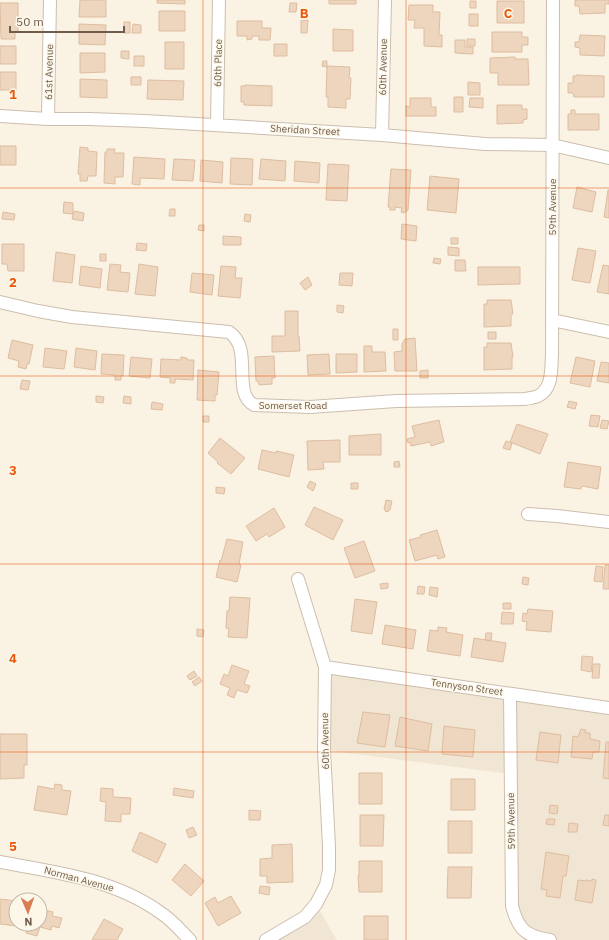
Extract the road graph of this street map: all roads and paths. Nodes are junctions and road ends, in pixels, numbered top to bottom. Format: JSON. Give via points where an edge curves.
{"nodes":[{"id":1,"x":50,"y":0,"type":"edge"},
{"id":2,"x":219,"y":0,"type":"edge"},
{"id":3,"x":384,"y":0,"type":"edge"},
{"id":4,"x":553,"y":0,"type":"edge"},
{"id":5,"x":0,"y":116,"type":"edge"},
{"id":6,"x":48,"y":119,"type":"junction"},
{"id":7,"x":217,"y":125,"type":"junction"},
{"id":8,"x":382,"y":135,"type":"junction"},
{"id":9,"x":552,"y":145,"type":"junction"},
{"id":10,"x":609,"y":158,"type":"edge"},
{"id":11,"x":0,"y":302,"type":"edge"},
{"id":12,"x":552,"y":320,"type":"junction"},
{"id":13,"x":609,"y":332,"type":"edge"},
{"id":14,"x":525,"y":399,"type":"joint"},
{"id":15,"x":528,"y":514,"type":"dead end"},
{"id":16,"x":609,"y":522,"type":"edge"},
{"id":17,"x":298,"y":579,"type":"dead end"},
{"id":18,"x":325,"y":667,"type":"junction"},
{"id":19,"x":510,"y":694,"type":"junction"},
{"id":20,"x":609,"y":708,"type":"edge"},
{"id":21,"x":0,"y":862,"type":"edge"},
{"id":22,"x":190,"y":940,"type":"edge"},
{"id":23,"x":266,"y":940,"type":"edge"},
{"id":24,"x":550,"y":940,"type":"edge"}],
"edges":[{"from":1,"to":6,"type":"street","name":"61st Avenue"},
{"from":2,"to":7,"type":"street","name":"60th Place"},
{"from":3,"to":8,"type":"street","name":"60th Avenue"},
{"from":4,"to":9,"type":"street","name":"59th Avenue"},
{"from":5,"to":6,"type":"street","name":"Sheridan Street"},
{"from":6,"to":7,"type":"street","name":"Sheridan Street"},
{"from":7,"to":8,"type":"street","name":"Sheridan Street"},
{"from":8,"to":9,"type":"street","name":"Sheridan Street","via":[[485,144]]},
{"from":9,"to":10,"type":"street","name":"Sheridan Street"},
{"from":9,"to":12,"type":"street","name":"59th Avenue"},
{"from":11,"to":14,"type":"street","name":"Somerset Road","via":[[38,312],[79,318],[229,332],[238,340],[244,391],[249,403],[254,405],[310,407],[396,401]]},
{"from":12,"to":13,"type":"street"},
{"from":12,"to":14,"type":"street","name":"59th Avenue","via":[[551,375],[548,385],[537,397]]},
{"from":15,"to":16,"type":"street"},
{"from":17,"to":18,"type":"street","name":"60th Avenue"},
{"from":18,"to":19,"type":"street","name":"Tennyson Street"},
{"from":18,"to":23,"type":"street","name":"60th Avenue","via":[[324,750],[329,846],[326,885],[316,904],[305,917]]},
{"from":19,"to":20,"type":"street","name":"Tennyson Street"},
{"from":19,"to":24,"type":"street","name":"59th Avenue","via":[[512,906],[516,920],[524,932]]},
{"from":21,"to":22,"type":"street","name":"Norman Avenue","via":[[56,872],[110,886],[162,913]]}]}
